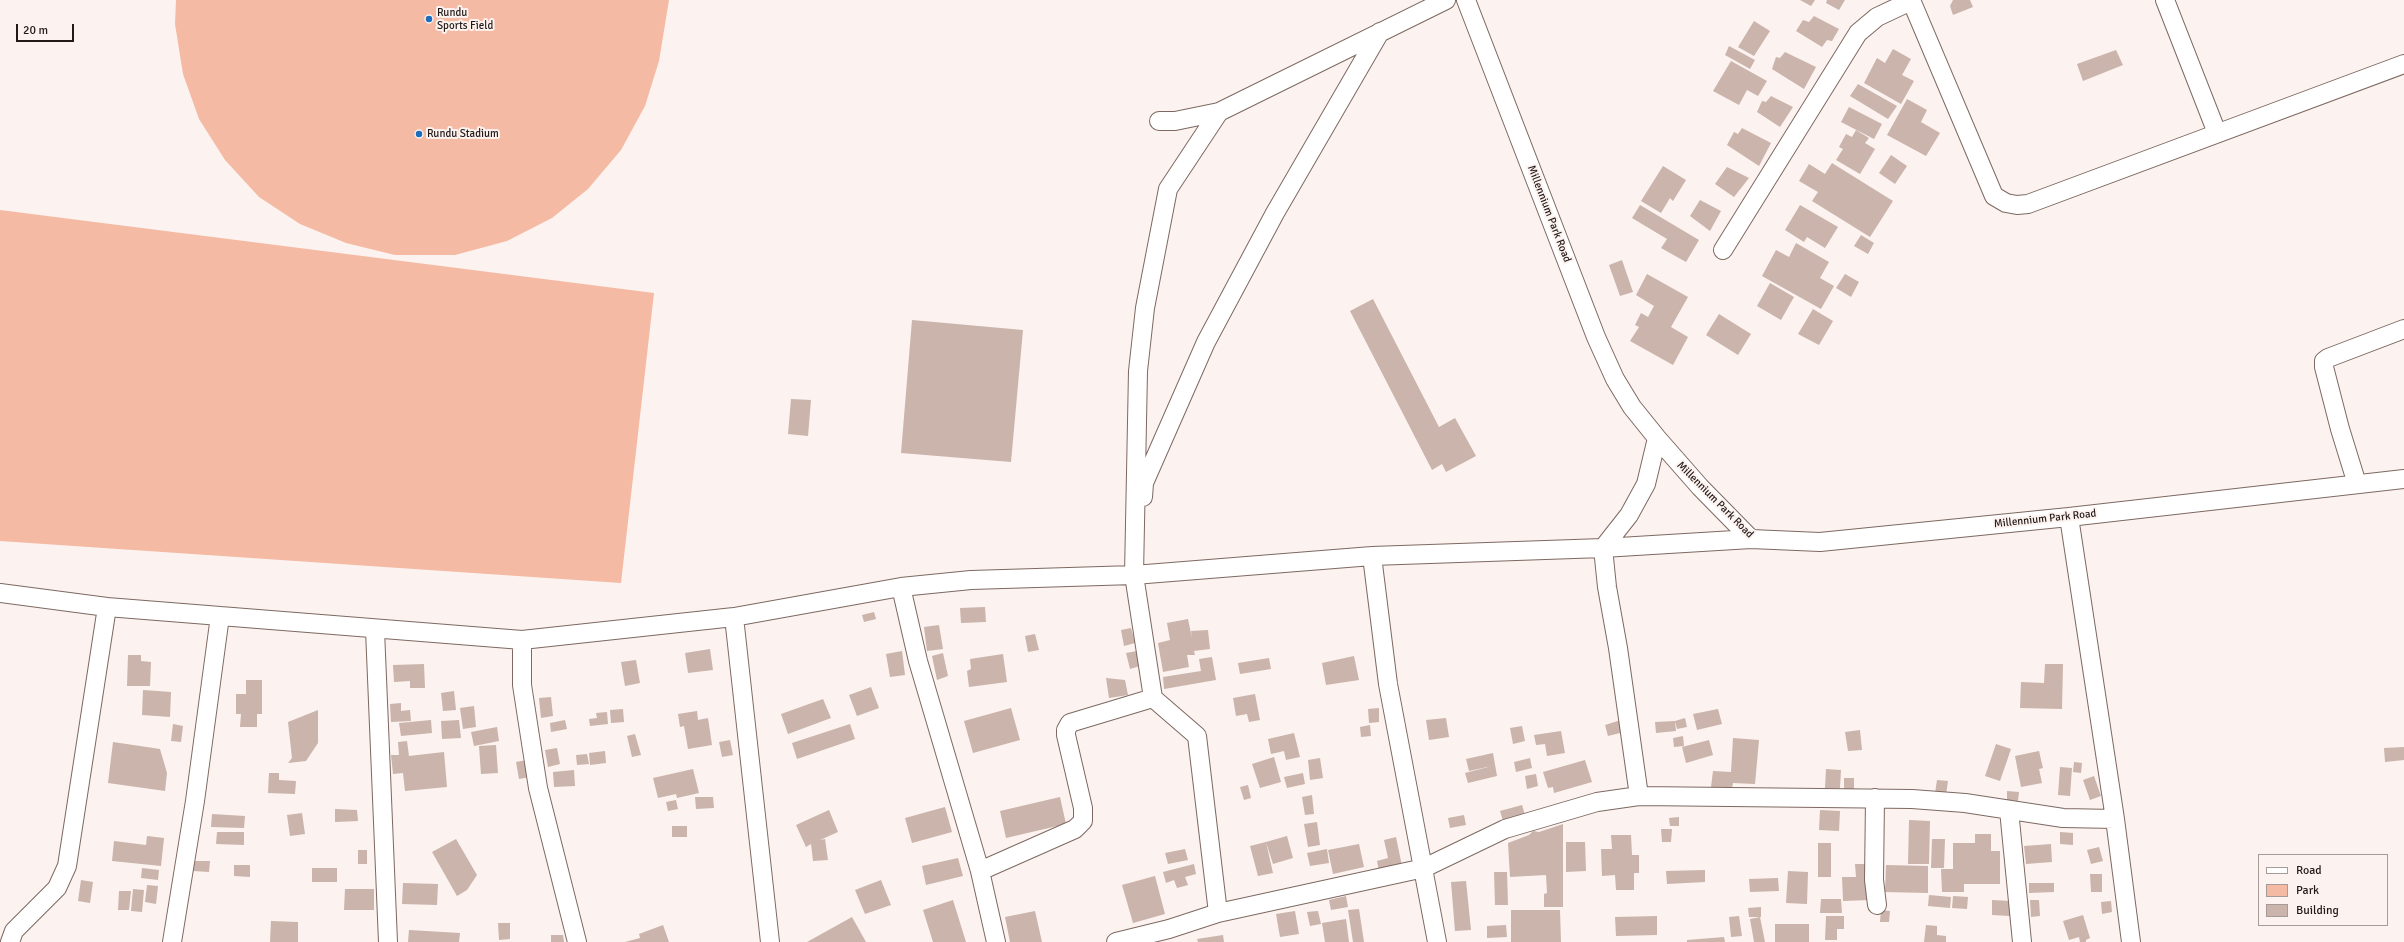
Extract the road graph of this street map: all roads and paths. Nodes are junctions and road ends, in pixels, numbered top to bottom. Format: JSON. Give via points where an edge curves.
{"nodes":[{"id":1,"x":1446,"y":0,"type":"edge"},
{"id":2,"x":1466,"y":0,"type":"edge"},
{"id":3,"x":1911,"y":0,"type":"edge"},
{"id":4,"x":2165,"y":0,"type":"edge"},
{"id":5,"x":1380,"y":32,"type":"junction"},
{"id":6,"x":2404,"y":64,"type":"edge"},
{"id":7,"x":1219,"y":112,"type":"junction"},
{"id":8,"x":1160,"y":121,"type":"dead end"},
{"id":9,"x":2217,"y":133,"type":"junction"},
{"id":10,"x":1723,"y":250,"type":"dead end"},
{"id":11,"x":2404,"y":329,"type":"edge"},
{"id":12,"x":1656,"y":438,"type":"junction"},
{"id":13,"x":2404,"y":479,"type":"edge"},
{"id":14,"x":2357,"y":484,"type":"junction"},
{"id":15,"x":2069,"y":517,"type":"junction"},
{"id":16,"x":1752,"y":539,"type":"junction"},
{"id":17,"x":1603,"y":548,"type":"junction"},
{"id":18,"x":1372,"y":556,"type":"junction"},
{"id":19,"x":1134,"y":575,"type":"junction"},
{"id":20,"x":901,"y":587,"type":"junction"},
{"id":21,"x":0,"y":593,"type":"edge"},
{"id":22,"x":107,"y":607,"type":"junction"},
{"id":23,"x":220,"y":616,"type":"junction"},
{"id":24,"x":734,"y":617,"type":"junction"},
{"id":25,"x":375,"y":630,"type":"junction"},
{"id":26,"x":522,"y":640,"type":"junction"},
{"id":27,"x":1153,"y":698,"type":"junction"},
{"id":28,"x":1638,"y":796,"type":"junction"},
{"id":29,"x":1875,"y":798,"type":"junction"},
{"id":30,"x":2009,"y":810,"type":"junction"},
{"id":31,"x":2115,"y":819,"type":"junction"},
{"id":32,"x":1424,"y":868,"type":"junction"},
{"id":33,"x":980,"y":871,"type":"junction"},
{"id":34,"x":1877,"y":905,"type":"dead end"},
{"id":35,"x":1218,"y":913,"type":"junction"},
{"id":36,"x":1171,"y":936,"type":"edge"},
{"id":37,"x":10,"y":942,"type":"edge"},
{"id":38,"x":172,"y":942,"type":"edge"},
{"id":39,"x":388,"y":942,"type":"edge"},
{"id":40,"x":577,"y":942,"type":"edge"},
{"id":41,"x":770,"y":942,"type":"edge"},
{"id":42,"x":996,"y":942,"type":"edge"},
{"id":43,"x":1116,"y":942,"type":"edge"},
{"id":44,"x":1437,"y":942,"type":"edge"},
{"id":45,"x":2022,"y":942,"type":"edge"},
{"id":46,"x":2131,"y":942,"type":"edge"}],
"edges":[{"from":1,"to":5,"type":"street"},
{"from":2,"to":12,"type":"street","name":"Millennium Park Road","via":[[1598,342],[1615,379],[1632,407]]},
{"from":3,"to":9,"type":"street","via":[[1994,196],[1998,200],[2017,205],[2028,204]]},
{"from":3,"to":10,"type":"street","via":[[1877,17],[1858,33]]},
{"from":4,"to":9,"type":"street"},
{"from":5,"to":7,"type":"street"},
{"from":5,"to":19,"type":"street","via":[[1275,213],[1206,342],[1144,483]]},
{"from":6,"to":9,"type":"street"},
{"from":7,"to":8,"type":"street","via":[[1175,121]]},
{"from":7,"to":19,"type":"street","via":[[1168,189],[1145,308],[1138,371]]},
{"from":11,"to":14,"type":"street","via":[[2328,358],[2324,362],[2336,415]]},
{"from":12,"to":16,"type":"street","name":"Millennium Park Road"},
{"from":12,"to":17,"type":"street","via":[[1646,484],[1629,515]]},
{"from":13,"to":14,"type":"street","name":"Millennium Park Road"},
{"from":14,"to":15,"type":"street","name":"Millennium Park Road"},
{"from":15,"to":16,"type":"street","name":"Millennium Park Road","via":[[1820,542]]},
{"from":15,"to":31,"type":"street"},
{"from":16,"to":17,"type":"street"},
{"from":17,"to":18,"type":"street"},
{"from":17,"to":28,"type":"street"},
{"from":18,"to":19,"type":"street"},
{"from":18,"to":32,"type":"street","via":[[1388,684]]},
{"from":19,"to":20,"type":"street","via":[[971,580]]},
{"from":19,"to":27,"type":"street"},
{"from":20,"to":24,"type":"street"},
{"from":20,"to":33,"type":"street","via":[[920,668]]},
{"from":21,"to":22,"type":"street"},
{"from":22,"to":23,"type":"street"},
{"from":22,"to":37,"type":"street","via":[[68,866],[57,888],[14,931]]},
{"from":23,"to":25,"type":"street"},
{"from":23,"to":38,"type":"street"},
{"from":24,"to":26,"type":"street"},
{"from":24,"to":41,"type":"street"},
{"from":25,"to":26,"type":"street"},
{"from":25,"to":39,"type":"street"},
{"from":26,"to":40,"type":"street","via":[[522,685],[538,788]]},
{"from":27,"to":33,"type":"street","via":[[1070,723],[1066,735],[1084,821],[1075,829]]},
{"from":27,"to":35,"type":"street","via":[[1197,736]]},
{"from":28,"to":29,"type":"street"},
{"from":28,"to":32,"type":"street","via":[[1596,802],[1505,829]]},
{"from":29,"to":30,"type":"street","via":[[1912,798]]},
{"from":29,"to":34,"type":"street","via":[[1874,880]]},
{"from":30,"to":31,"type":"street","via":[[2063,818]]},
{"from":30,"to":45,"type":"street"},
{"from":31,"to":46,"type":"street"},
{"from":32,"to":35,"type":"street"},
{"from":32,"to":44,"type":"street"},
{"from":33,"to":42,"type":"street"},
{"from":35,"to":36,"type":"street"},
{"from":36,"to":43,"type":"street"}]}
